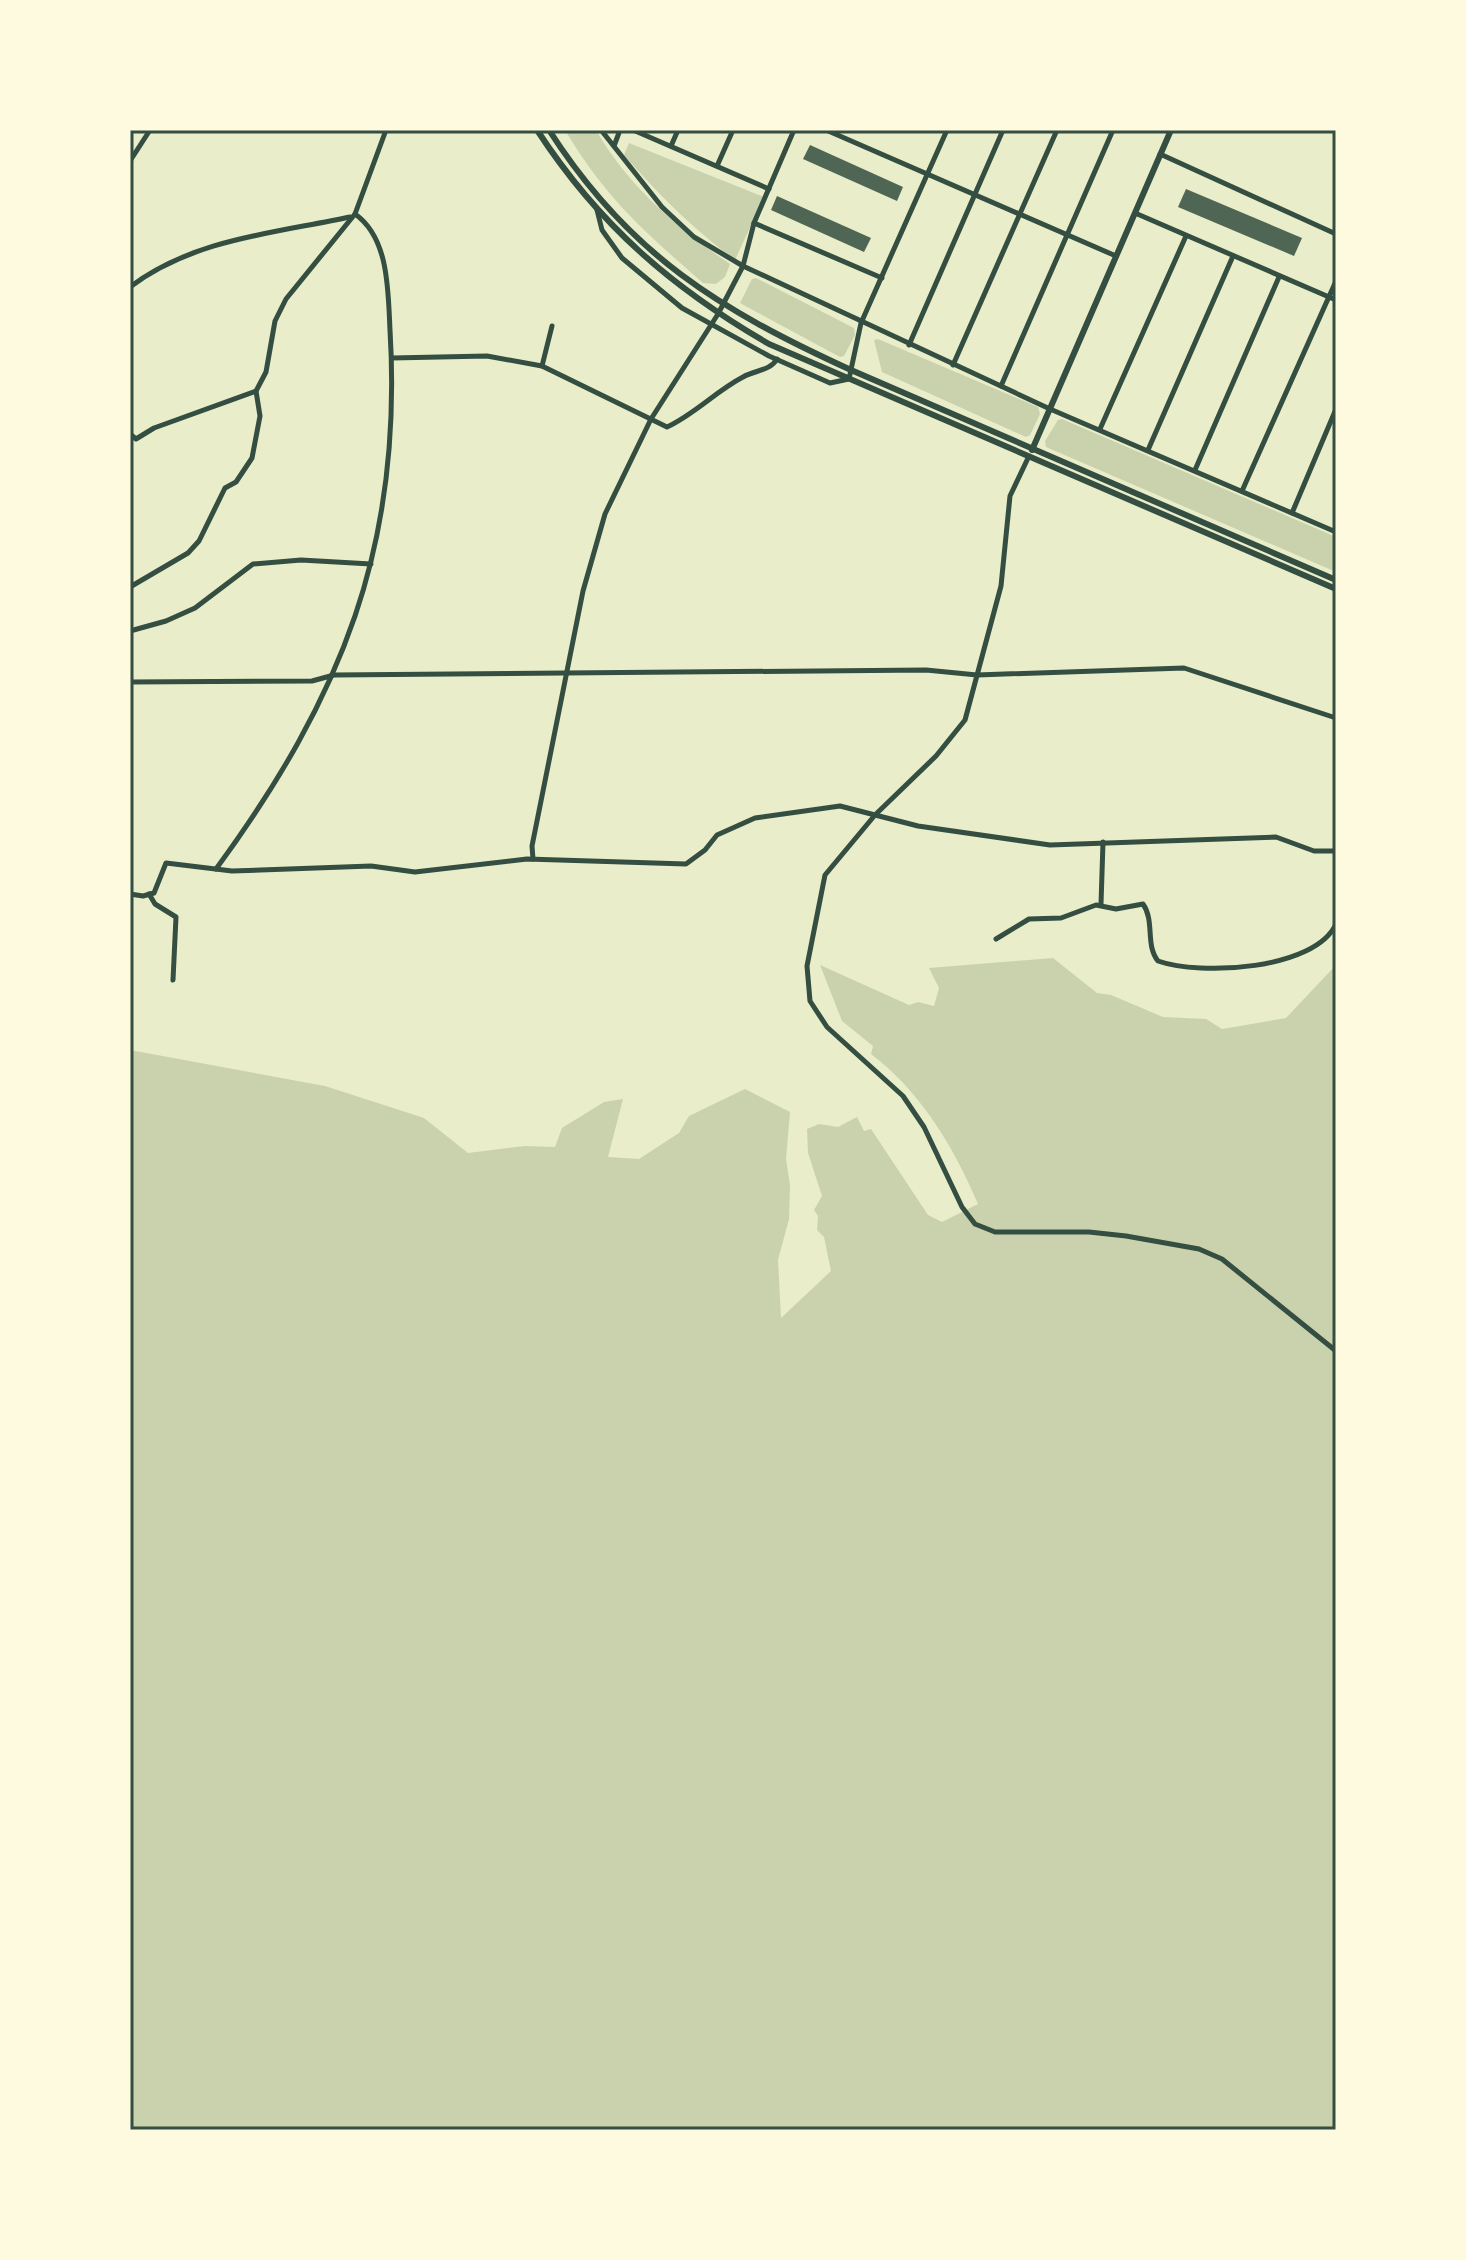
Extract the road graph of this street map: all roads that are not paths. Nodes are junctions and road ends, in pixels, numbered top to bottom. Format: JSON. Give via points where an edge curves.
{"nodes":[{"id":1,"x":150,"y":130,"type":"edge"},
{"id":2,"x":386,"y":130,"type":"edge"},
{"id":3,"x":537,"y":130,"type":"edge"},
{"id":4,"x":549,"y":130,"type":"edge"},
{"id":5,"x":601,"y":130,"type":"edge"},
{"id":6,"x":620,"y":130,"type":"edge"},
{"id":7,"x":633,"y":130,"type":"edge"},
{"id":8,"x":678,"y":130,"type":"edge"},
{"id":9,"x":733,"y":130,"type":"edge"},
{"id":10,"x":794,"y":130,"type":"edge"},
{"id":11,"x":826,"y":130,"type":"edge"},
{"id":12,"x":947,"y":130,"type":"edge"},
{"id":13,"x":1003,"y":130,"type":"edge"},
{"id":14,"x":1057,"y":130,"type":"edge"},
{"id":15,"x":1113,"y":130,"type":"edge"},
{"id":16,"x":1171,"y":130,"type":"edge"},
{"id":17,"x":671,"y":146,"type":"junction"},
{"id":18,"x":613,"y":147,"type":"junction"},
{"id":19,"x":1160,"y":154,"type":"junction"},
{"id":20,"x":130,"y":161,"type":"edge"},
{"id":21,"x":717,"y":166,"type":"junction"},
{"id":22,"x":928,"y":174,"type":"junction"},
{"id":23,"x":769,"y":189,"type":"junction"},
{"id":24,"x":975,"y":194,"type":"junction"},
{"id":25,"x":597,"y":210,"type":"junction"},
{"id":26,"x":1135,"y":213,"type":"junction"},
{"id":27,"x":1020,"y":214,"type":"junction"},
{"id":28,"x":353,"y":215,"type":"junction"},
{"id":29,"x":754,"y":223,"type":"junction"},
{"id":30,"x":1336,"y":234,"type":"edge"},
{"id":31,"x":1067,"y":235,"type":"junction"},
{"id":32,"x":1186,"y":236,"type":"junction"},
{"id":33,"x":1116,"y":256,"type":"junction"},
{"id":34,"x":1233,"y":256,"type":"junction"},
{"id":35,"x":743,"y":266,"type":"junction"},
{"id":36,"x":1279,"y":277,"type":"junction"},
{"id":37,"x":882,"y":278,"type":"junction"},
{"id":38,"x":1336,"y":281,"type":"edge"},
{"id":39,"x":130,"y":287,"type":"edge"},
{"id":40,"x":1329,"y":297,"type":"junction"},
{"id":41,"x":1336,"y":300,"type":"edge"},
{"id":42,"x":721,"y":305,"type":"junction"},
{"id":43,"x":718,"y":314,"type":"junction"},
{"id":44,"x":861,"y":323,"type":"junction"},
{"id":45,"x":709,"y":324,"type":"junction"},
{"id":46,"x":552,"y":326,"type":"dead end"},
{"id":47,"x":909,"y":345,"type":"junction"},
{"id":48,"x":392,"y":358,"type":"junction"},
{"id":49,"x":777,"y":359,"type":"junction"},
{"id":50,"x":953,"y":365,"type":"junction"},
{"id":51,"x":542,"y":366,"type":"junction"},
{"id":52,"x":851,"y":370,"type":"junction"},
{"id":53,"x":849,"y":379,"type":"junction"},
{"id":54,"x":1001,"y":386,"type":"junction"},
{"id":55,"x":256,"y":391,"type":"junction"},
{"id":56,"x":1050,"y":409,"type":"junction"},
{"id":57,"x":1336,"y":409,"type":"edge"},
{"id":58,"x":651,"y":419,"type":"junction"},
{"id":59,"x":1100,"y":429,"type":"junction"},
{"id":60,"x":130,"y":434,"type":"edge"},
{"id":61,"x":1033,"y":446,"type":"junction"},
{"id":62,"x":1148,"y":450,"type":"junction"},
{"id":63,"x":1030,"y":455,"type":"junction"},
{"id":64,"x":1195,"y":470,"type":"junction"},
{"id":65,"x":1242,"y":491,"type":"junction"},
{"id":66,"x":1292,"y":513,"type":"junction"},
{"id":67,"x":1336,"y":532,"type":"edge"},
{"id":68,"x":371,"y":564,"type":"junction"},
{"id":69,"x":1336,"y":580,"type":"edge"},
{"id":70,"x":130,"y":587,"type":"edge"},
{"id":71,"x":1336,"y":589,"type":"edge"},
{"id":72,"x":130,"y":631,"type":"edge"},
{"id":73,"x":334,"y":675,"type":"junction"},
{"id":74,"x":566,"y":675,"type":"junction"},
{"id":75,"x":977,"y":675,"type":"junction"},
{"id":76,"x":130,"y":682,"type":"edge"},
{"id":77,"x":1336,"y":718,"type":"edge"},
{"id":78,"x":875,"y":815,"type":"junction"},
{"id":79,"x":1103,"y":842,"type":"junction"},
{"id":80,"x":1336,"y":851,"type":"edge"},
{"id":81,"x":533,"y":859,"type":"junction"},
{"id":82,"x":216,"y":869,"type":"junction"},
{"id":83,"x":130,"y":894,"type":"edge"},
{"id":84,"x":149,"y":894,"type":"junction"},
{"id":85,"x":1101,"y":904,"type":"junction"},
{"id":86,"x":1336,"y":924,"type":"edge"},
{"id":87,"x":996,"y":939,"type":"dead end"},
{"id":88,"x":173,"y":980,"type":"dead end"},
{"id":89,"x":1336,"y":1351,"type":"edge"}],
"edges":[{"from":1,"to":20,"type":"street"},
{"from":2,"to":28,"type":"street"},
{"from":3,"to":25,"type":"street"},
{"from":4,"to":42,"type":"street","via":[[612,214],[659,259]]},
{"from":5,"to":18,"type":"street"},
{"from":6,"to":18,"type":"street"},
{"from":7,"to":17,"type":"street"},
{"from":8,"to":17,"type":"street"},
{"from":9,"to":21,"type":"street"},
{"from":10,"to":23,"type":"street"},
{"from":11,"to":22,"type":"street"},
{"from":12,"to":22,"type":"street"},
{"from":13,"to":24,"type":"street"},
{"from":14,"to":27,"type":"street"},
{"from":15,"to":31,"type":"street"},
{"from":16,"to":19,"type":"street"},
{"from":17,"to":21,"type":"street"},
{"from":18,"to":35,"type":"street","via":[[694,237]]},
{"from":19,"to":26,"type":"street"},
{"from":19,"to":30,"type":"street"},
{"from":21,"to":23,"type":"street"},
{"from":22,"to":24,"type":"street"},
{"from":22,"to":37,"type":"street"},
{"from":23,"to":29,"type":"street"},
{"from":24,"to":27,"type":"street"},
{"from":24,"to":47,"type":"street"},
{"from":25,"to":43,"type":"street","via":[[656,267]]},
{"from":25,"to":45,"type":"street","via":[[602,230],[622,258]]},
{"from":26,"to":32,"type":"street"},
{"from":26,"to":33,"type":"street"},
{"from":27,"to":31,"type":"street"},
{"from":27,"to":50,"type":"street"},
{"from":28,"to":39,"type":"street","via":[[195,250]]},
{"from":28,"to":48,"type":"street","via":[[371,225],[378,239],[389,297]]},
{"from":28,"to":55,"type":"street","via":[[286,299]]},
{"from":29,"to":35,"type":"street"},
{"from":29,"to":37,"type":"street"},
{"from":31,"to":33,"type":"street"},
{"from":31,"to":54,"type":"street"},
{"from":32,"to":34,"type":"street"},
{"from":32,"to":59,"type":"street"},
{"from":33,"to":56,"type":"street"},
{"from":34,"to":36,"type":"street"},
{"from":34,"to":62,"type":"street"},
{"from":35,"to":42,"type":"street"},
{"from":35,"to":44,"type":"street"},
{"from":36,"to":40,"type":"street"},
{"from":36,"to":64,"type":"street"},
{"from":37,"to":44,"type":"street"},
{"from":38,"to":40,"type":"street"},
{"from":40,"to":41,"type":"street"},
{"from":40,"to":65,"type":"street"},
{"from":42,"to":43,"type":"street"},
{"from":42,"to":52,"type":"street"},
{"from":43,"to":45,"type":"street"},
{"from":43,"to":53,"type":"street","via":[[769,344]]},
{"from":44,"to":47,"type":"street"},
{"from":44,"to":52,"type":"street"},
{"from":45,"to":49,"type":"street"},
{"from":45,"to":58,"type":"street"},
{"from":46,"to":51,"type":"street"},
{"from":47,"to":50,"type":"street"},
{"from":48,"to":51,"type":"street","via":[[487,356]]},
{"from":48,"to":68,"type":"street","via":[[393,414]]},
{"from":49,"to":53,"type":"street","via":[[830,383]]},
{"from":49,"to":58,"type":"street","via":[[772,367],[735,381],[671,426]]},
{"from":50,"to":54,"type":"street"},
{"from":51,"to":58,"type":"street"},
{"from":52,"to":53,"type":"street"},
{"from":52,"to":61,"type":"street"},
{"from":53,"to":63,"type":"street"},
{"from":54,"to":56,"type":"street"},
{"from":55,"to":60,"type":"street","via":[[136,439]]},
{"from":55,"to":70,"type":"street","via":[[260,416],[244,472],[225,488],[188,553]]},
{"from":56,"to":59,"type":"street"},
{"from":56,"to":61,"type":"street"},
{"from":57,"to":66,"type":"street"},
{"from":58,"to":74,"type":"street","via":[[605,514]]},
{"from":59,"to":62,"type":"street"},
{"from":61,"to":63,"type":"street"},
{"from":61,"to":69,"type":"street"},
{"from":62,"to":64,"type":"street"},
{"from":63,"to":71,"type":"street"},
{"from":63,"to":75,"type":"street","via":[[1010,496],[1001,586]]},
{"from":64,"to":65,"type":"street"},
{"from":65,"to":66,"type":"street"},
{"from":66,"to":67,"type":"street"},
{"from":68,"to":72,"type":"street","via":[[253,564],[195,608]]},
{"from":68,"to":73,"type":"street"},
{"from":73,"to":74,"type":"street"},
{"from":73,"to":76,"type":"street","via":[[312,681]]},
{"from":73,"to":82,"type":"street","via":[[286,766]]},
{"from":74,"to":75,"type":"street","via":[[926,670]]},
{"from":74,"to":81,"type":"street"},
{"from":75,"to":77,"type":"street","via":[[1184,668]]},
{"from":75,"to":78,"type":"street","via":[[965,720]]},
{"from":78,"to":79,"type":"street","via":[[1050,845]]},
{"from":78,"to":81,"type":"street","via":[[840,806],[755,818],[717,835],[686,864]]},
{"from":78,"to":89,"type":"street","via":[[825,875],[807,966],[810,1001],[827,1027],[903,1096],[975,1224],[995,1232],[1089,1232],[1201,1250],[1222,1259]]},
{"from":79,"to":80,"type":"street","via":[[1276,837],[1314,851]]},
{"from":79,"to":85,"type":"street"},
{"from":81,"to":82,"type":"street","via":[[415,872],[371,866]]},
{"from":82,"to":84,"type":"street","via":[[166,863]]},
{"from":83,"to":84,"type":"street"},
{"from":84,"to":88,"type":"street","via":[[176,917]]},
{"from":85,"to":86,"type":"street","via":[[1116,909],[1145,905],[1155,957],[1180,966],[1275,963],[1321,945]]},
{"from":85,"to":87,"type":"street","via":[[1061,918],[1029,919]]}]}
